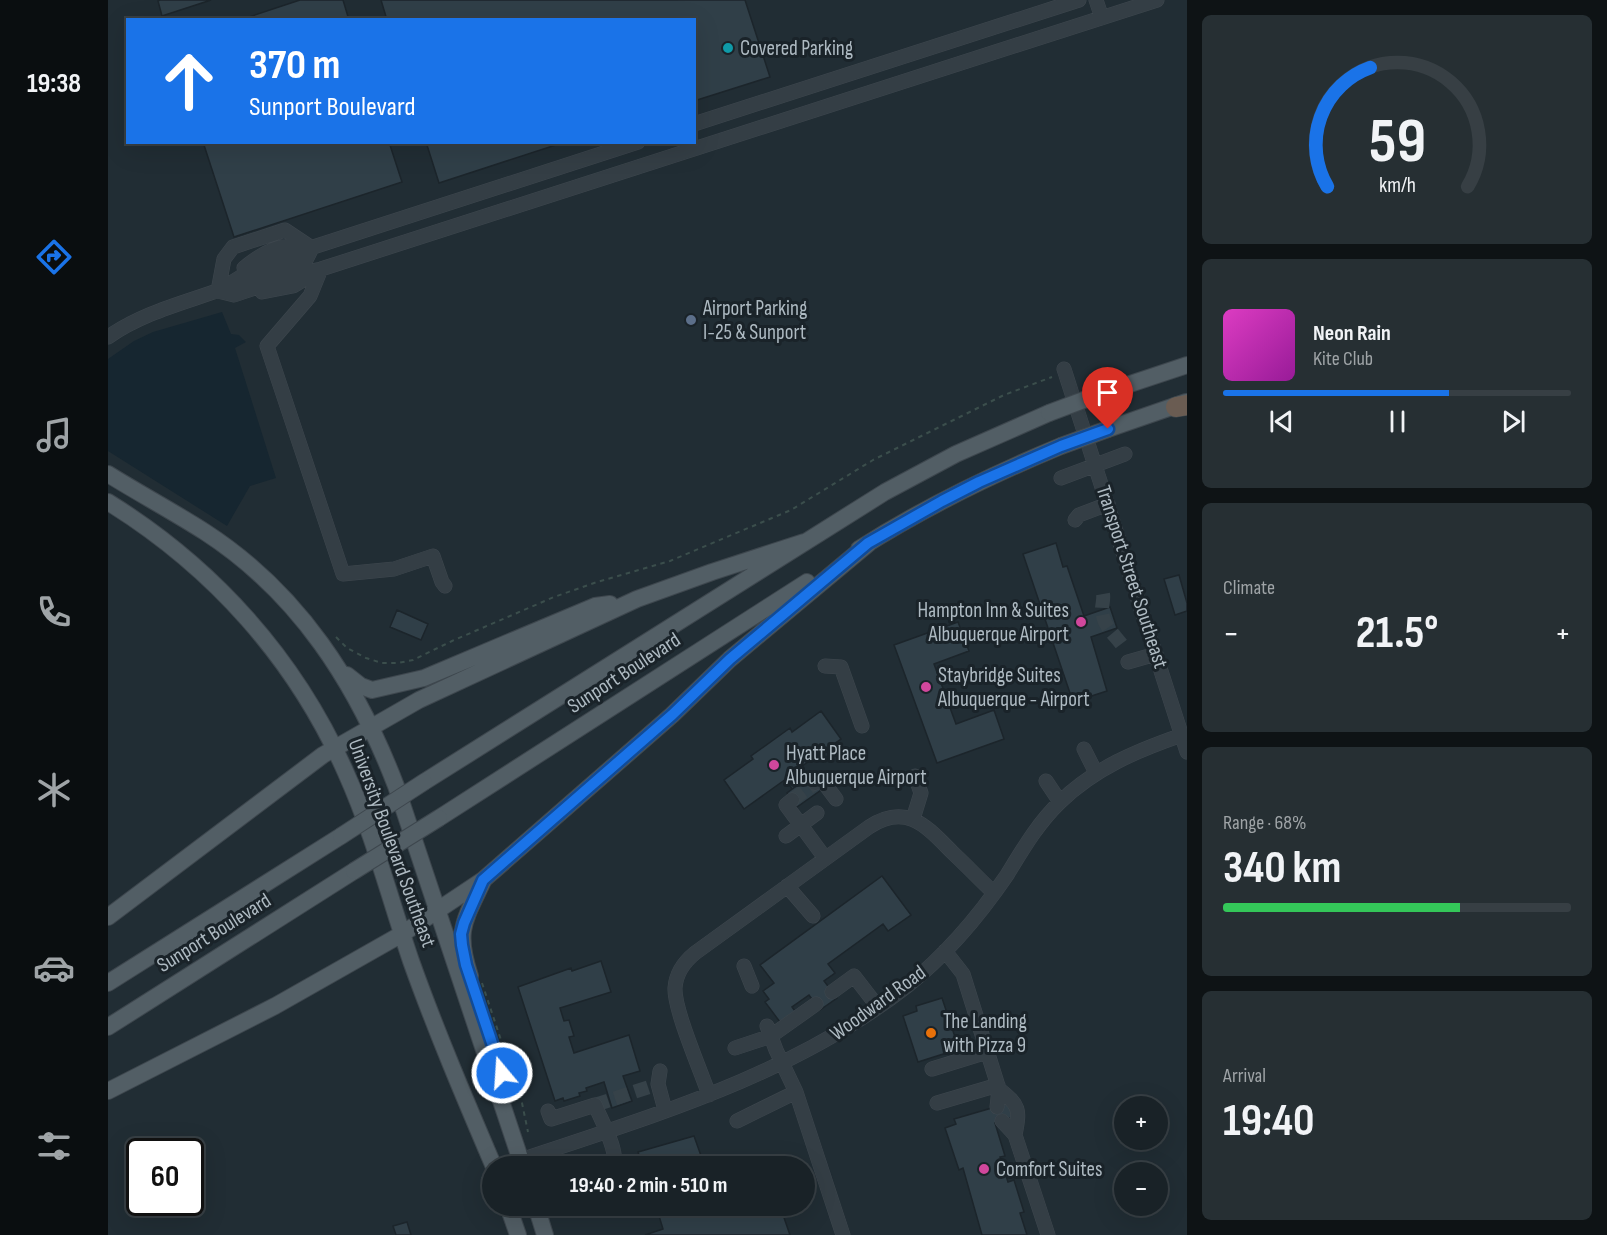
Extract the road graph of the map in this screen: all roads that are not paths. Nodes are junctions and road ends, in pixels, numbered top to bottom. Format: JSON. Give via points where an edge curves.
{"nodes":[{"id":1,"x":1079,"y":0,"type":"edge"},
{"id":2,"x":1096,"y":0,"type":"edge"},
{"id":3,"x":1156,"y":0,"type":"edge"},
{"id":4,"x":1135,"y":3,"type":"edge"},
{"id":5,"x":1060,"y":6,"type":"junction"},
{"id":6,"x":1030,"y":16,"type":"junction"},
{"id":7,"x":1102,"y":18,"type":"junction"},
{"id":8,"x":995,"y":27,"type":"junction"},
{"id":9,"x":1068,"y":29,"type":"junction"},
{"id":10,"x":963,"y":38,"type":"junction"},
{"id":11,"x":1037,"y":39,"type":"junction"},
{"id":12,"x":928,"y":48,"type":"junction"},
{"id":13,"x":1002,"y":50,"type":"junction"},
{"id":14,"x":897,"y":59,"type":"junction"},
{"id":15,"x":970,"y":60,"type":"junction"},
{"id":16,"x":863,"y":70,"type":"junction"},
{"id":17,"x":935,"y":71,"type":"junction"},
{"id":18,"x":831,"y":80,"type":"junction"},
{"id":19,"x":903,"y":82,"type":"junction"},
{"id":20,"x":795,"y":92,"type":"junction"},
{"id":21,"x":870,"y":92,"type":"junction"},
{"id":22,"x":762,"y":102,"type":"junction"},
{"id":23,"x":838,"y":102,"type":"junction"},
{"id":24,"x":731,"y":112,"type":"junction"},
{"id":25,"x":803,"y":114,"type":"junction"},
{"id":26,"x":696,"y":124,"type":"edge"},
{"id":27,"x":770,"y":124,"type":"junction"},
{"id":28,"x":738,"y":135,"type":"junction"},
{"id":29,"x":634,"y":144,"type":"edge"},
{"id":30,"x":668,"y":144,"type":"edge"},
{"id":31,"x":705,"y":146,"type":"junction"},
{"id":32,"x":598,"y":156,"type":"junction"},
{"id":33,"x":672,"y":156,"type":"junction"},
{"id":34,"x":564,"y":166,"type":"junction"},
{"id":35,"x":637,"y":168,"type":"junction"},
{"id":36,"x":531,"y":177,"type":"junction"},
{"id":37,"x":604,"y":178,"type":"junction"},
{"id":38,"x":496,"y":188,"type":"junction"},
{"id":39,"x":570,"y":189,"type":"junction"},
{"id":40,"x":463,"y":199,"type":"junction"},
{"id":41,"x":539,"y":199,"type":"junction"},
{"id":42,"x":504,"y":210,"type":"junction"},
{"id":43,"x":471,"y":221,"type":"junction"},
{"id":44,"x":312,"y":248,"type":"junction"},
{"id":45,"x":321,"y":269,"type":"junction"},
{"id":46,"x":218,"y":291,"type":"junction"},
{"id":47,"x":108,"y":337,"type":"edge"},
{"id":48,"x":1187,"y":365,"type":"edge"},
{"id":49,"x":1065,"y":371,"type":"road end"},
{"id":50,"x":1183,"y":405,"type":"edge"},
{"id":51,"x":1125,"y":454,"type":"dead end"},
{"id":52,"x":1095,"y":465,"type":"junction"},
{"id":53,"x":108,"y":474,"type":"edge"},
{"id":54,"x":1061,"y":478,"type":"dead end"},
{"id":55,"x":108,"y":502,"type":"edge"},
{"id":56,"x":1108,"y":504,"type":"junction"},
{"id":57,"x":1075,"y":520,"type":"dead end"},
{"id":58,"x":804,"y":542,"type":"junction"},
{"id":59,"x":868,"y":543,"type":"junction"},
{"id":60,"x":445,"y":586,"type":"dead end"},
{"id":61,"x":637,"y":598,"type":"junction"},
{"id":62,"x":1156,"y":654,"type":"junction"},
{"id":63,"x":332,"y":658,"type":"junction"},
{"id":64,"x":1128,"y":662,"type":"dead end"},
{"id":65,"x":825,"y":666,"type":"dead end"},
{"id":66,"x":862,"y":726,"type":"dead end"},
{"id":67,"x":372,"y":727,"type":"junction"},
{"id":68,"x":1182,"y":728,"type":"edge"},
{"id":69,"x":334,"y":748,"type":"junction"},
{"id":70,"x":1084,"y":749,"type":"dead end"},
{"id":71,"x":1187,"y":752,"type":"edge"},
{"id":72,"x":1096,"y":773,"type":"junction"},
{"id":73,"x":915,"y":776,"type":"dead end"},
{"id":74,"x":1046,"y":781,"type":"dead end"},
{"id":75,"x":815,"y":783,"type":"dead end"},
{"id":76,"x":836,"y":799,"type":"dead end"},
{"id":77,"x":792,"y":800,"type":"dead end"},
{"id":78,"x":1060,"y":802,"type":"junction"},
{"id":79,"x":816,"y":813,"type":"dead end"},
{"id":80,"x":913,"y":819,"type":"junction"},
{"id":81,"x":800,"y":825,"type":"junction"},
{"id":82,"x":786,"y":836,"type":"dead end"},
{"id":83,"x":825,"y":858,"type":"junction"},
{"id":84,"x":483,"y":880,"type":"junction"},
{"id":85,"x":788,"y":886,"type":"junction"},
{"id":86,"x":994,"y":893,"type":"junction"},
{"id":87,"x":436,"y":911,"type":"junction"},
{"id":88,"x":813,"y":916,"type":"dead end"},
{"id":89,"x":108,"y":917,"type":"edge"},
{"id":90,"x":402,"y":934,"type":"junction"},
{"id":91,"x":945,"y":951,"type":"junction"},
{"id":92,"x":744,"y":966,"type":"dead end"},
{"id":93,"x":108,"y":982,"type":"edge"},
{"id":94,"x":752,"y":986,"type":"dead end"},
{"id":95,"x":832,"y":992,"type":"dead end"},
{"id":96,"x":816,"y":1004,"type":"dead end"},
{"id":97,"x":878,"y":1007,"type":"junction"},
{"id":98,"x":108,"y":1027,"type":"edge"},
{"id":99,"x":769,"y":1031,"type":"junction"},
{"id":100,"x":735,"y":1048,"type":"dead end"},
{"id":101,"x":987,"y":1052,"type":"junction"},
{"id":102,"x":783,"y":1063,"type":"junction"},
{"id":103,"x":932,"y":1070,"type":"dead end"},
{"id":104,"x":660,"y":1071,"type":"dead end"},
{"id":105,"x":998,"y":1087,"type":"junction"},
{"id":106,"x":108,"y":1091,"type":"edge"},
{"id":107,"x":796,"y":1092,"type":"junction"},
{"id":108,"x":709,"y":1095,"type":"junction"},
{"id":109,"x":937,"y":1103,"type":"dead end"},
{"id":110,"x":998,"y":1107,"type":"dead end"},
{"id":111,"x":665,"y":1110,"type":"junction"},
{"id":112,"x":548,"y":1111,"type":"dead end"},
{"id":113,"x":737,"y":1121,"type":"dead end"},
{"id":114,"x":1002,"y":1121,"type":"dead end"},
{"id":115,"x":509,"y":1125,"type":"junction"},
{"id":116,"x":605,"y":1131,"type":"junction"},
{"id":117,"x":1015,"y":1135,"type":"junction"},
{"id":118,"x":489,"y":1156,"type":"edge"},
{"id":119,"x":519,"y":1156,"type":"edge"},
{"id":120,"x":539,"y":1156,"type":"edge"},
{"id":121,"x":615,"y":1156,"type":"edge"},
{"id":122,"x":511,"y":1216,"type":"edge"},
{"id":123,"x":539,"y":1216,"type":"edge"},
{"id":124,"x":518,"y":1235,"type":"edge"},
{"id":125,"x":545,"y":1235,"type":"edge"},
{"id":126,"x":843,"y":1235,"type":"edge"},
{"id":127,"x":1048,"y":1235,"type":"edge"}],
"edges":[{"from":1,"to":5,"type":"street"},
{"from":2,"to":7,"type":"street"},
{"from":3,"to":4,"type":"street"},
{"from":4,"to":7,"type":"street"},
{"from":5,"to":6,"type":"street"},
{"from":5,"to":9,"type":"street"},
{"from":6,"to":8,"type":"street"},
{"from":6,"to":11,"type":"street"},
{"from":7,"to":9,"type":"street"},
{"from":8,"to":10,"type":"street"},
{"from":8,"to":13,"type":"street"},
{"from":9,"to":11,"type":"street"},
{"from":10,"to":12,"type":"street"},
{"from":10,"to":15,"type":"street"},
{"from":11,"to":13,"type":"street"},
{"from":12,"to":14,"type":"street"},
{"from":12,"to":17,"type":"street"},
{"from":13,"to":15,"type":"street"},
{"from":14,"to":16,"type":"street"},
{"from":14,"to":19,"type":"street"},
{"from":15,"to":17,"type":"street"},
{"from":16,"to":18,"type":"street"},
{"from":16,"to":21,"type":"street"},
{"from":17,"to":19,"type":"street"},
{"from":18,"to":20,"type":"street"},
{"from":18,"to":23,"type":"street"},
{"from":19,"to":21,"type":"street"},
{"from":20,"to":22,"type":"street"},
{"from":20,"to":25,"type":"street"},
{"from":21,"to":23,"type":"street"},
{"from":22,"to":24,"type":"street"},
{"from":22,"to":27,"type":"street"},
{"from":23,"to":25,"type":"street"},
{"from":24,"to":26,"type":"street"},
{"from":24,"to":28,"type":"street"},
{"from":25,"to":27,"type":"street"},
{"from":26,"to":31,"type":"street"},
{"from":27,"to":28,"type":"street"},
{"from":28,"to":31,"type":"street"},
{"from":29,"to":32,"type":"street"},
{"from":29,"to":35,"type":"street"},
{"from":30,"to":33,"type":"street"},
{"from":31,"to":33,"type":"street"},
{"from":32,"to":34,"type":"street"},
{"from":32,"to":37,"type":"street"},
{"from":33,"to":35,"type":"street"},
{"from":34,"to":36,"type":"street"},
{"from":34,"to":39,"type":"street"},
{"from":35,"to":37,"type":"street"},
{"from":36,"to":38,"type":"street"},
{"from":36,"to":41,"type":"street"},
{"from":37,"to":39,"type":"street"},
{"from":38,"to":40,"type":"street"},
{"from":38,"to":42,"type":"street"},
{"from":39,"to":41,"type":"street"},
{"from":40,"to":43,"type":"street"},
{"from":40,"to":44,"type":"street"},
{"from":41,"to":42,"type":"street"},
{"from":42,"to":43,"type":"street"},
{"from":43,"to":45,"type":"street"},
{"from":44,"to":46,"type":"street","via":[[304,261]]},
{"from":44,"to":46,"type":"street","via":[[290,244],[260,255]]},
{"from":44,"to":46,"type":"street","via":[[285,230],[232,247],[224,259]]},
{"from":45,"to":46,"type":"street","via":[[234,296]]},
{"from":45,"to":60,"type":"street","via":[[310,296],[267,346],[343,574],[394,569],[433,556]]},
{"from":46,"to":47,"type":"street","via":[[154,312]]},
{"from":48,"to":58,"type":"main road","name":"Sunport Boulevard","bridge":true,"via":[[1048,413],[992,437],[920,472]]},
{"from":49,"to":52,"type":"street","name":"Transport Street Southeast"},
{"from":50,"to":59,"type":"main road","name":"Sunport Boulevard","bridge":true,"via":[[1061,446],[979,482]]},
{"from":51,"to":52,"type":"street"},
{"from":52,"to":54,"type":"street"},
{"from":52,"to":56,"type":"street","name":"Transport Street Southeast"},
{"from":53,"to":63,"type":"main road","name":"University Boulevard Southeast","via":[[206,532],[254,570],[297,613]]},
{"from":55,"to":69,"type":"main road","name":"University Boulevard Southeast","via":[[184,556],[245,615],[285,664]]},
{"from":56,"to":57,"type":"street"},
{"from":56,"to":62,"type":"street","name":"Transport Street Southeast"},
{"from":58,"to":61,"type":"main road"},
{"from":58,"to":93,"type":"main road","name":"Sunport Boulevard","bridge":true},
{"from":59,"to":84,"type":"main road","via":[[730,659],[672,715]]},
{"from":59,"to":98,"type":"main road","name":"Sunport Boulevard","bridge":true},
{"from":61,"to":63,"type":"main road","via":[[595,606],[424,678],[392,687],[372,690],[361,686]]},
{"from":61,"to":67,"type":"main road","via":[[418,699]]},
{"from":62,"to":64,"type":"street"},
{"from":62,"to":68,"type":"street","name":"Transport Street Southeast"},
{"from":63,"to":67,"type":"main road","name":"University Boulevard Southeast"},
{"from":65,"to":66,"type":"street","via":[[841,667]]},
{"from":67,"to":69,"type":"main road"},
{"from":67,"to":87,"type":"main road","name":"University Boulevard Southeast","via":[[396,786]]},
{"from":68,"to":71,"type":"street","name":"Transport Street Southeast"},
{"from":68,"to":72,"type":"street","name":"Woodward Road"},
{"from":69,"to":89,"type":"main road"},
{"from":69,"to":90,"type":"main road","name":"University Boulevard Southeast","via":[[358,804]]},
{"from":70,"to":72,"type":"street"},
{"from":72,"to":78,"type":"street","name":"Woodward Road"},
{"from":73,"to":80,"type":"street","via":[[921,793]]},
{"from":74,"to":78,"type":"street"},
{"from":75,"to":76,"type":"street","via":[[821,778]]},
{"from":77,"to":81,"type":"street","via":[[786,805]]},
{"from":78,"to":86,"type":"street","name":"Woodward Road","via":[[1032,835]]},
{"from":79,"to":81,"type":"street"},
{"from":80,"to":83,"type":"street","via":[[877,821]]},
{"from":80,"to":86,"type":"street","via":[[928,827]]},
{"from":81,"to":82,"type":"street"},
{"from":81,"to":83,"type":"street"},
{"from":83,"to":85,"type":"street"},
{"from":84,"to":87,"type":"main road"},
{"from":84,"to":115,"type":"main road","via":[[464,923],[462,945],[509,1095]]},
{"from":85,"to":88,"type":"street"},
{"from":85,"to":108,"type":"street","via":[[695,953],[679,972],[676,1004]]},
{"from":86,"to":91,"type":"street","name":"Woodward Road"},
{"from":87,"to":90,"type":"main road"},
{"from":87,"to":115,"type":"main road","name":"University Boulevard Southeast"},
{"from":90,"to":106,"type":"main road","via":[[275,1006]]},
{"from":90,"to":118,"type":"main road","name":"University Boulevard Southeast"},
{"from":91,"to":97,"type":"street","name":"Woodward Road"},
{"from":91,"to":101,"type":"street","via":[[963,974]]},
{"from":92,"to":94,"type":"street"},
{"from":95,"to":97,"type":"street","via":[[854,976]]},
{"from":96,"to":99,"type":"street"},
{"from":97,"to":102,"type":"street","name":"Woodward Road"},
{"from":99,"to":100,"type":"street"},
{"from":99,"to":102,"type":"street"},
{"from":101,"to":103,"type":"street"},
{"from":101,"to":105,"type":"street"},
{"from":102,"to":107,"type":"street"},
{"from":102,"to":108,"type":"street","name":"Woodward Road"},
{"from":104,"to":111,"type":"street","via":[[658,1084]]},
{"from":105,"to":109,"type":"street"},
{"from":105,"to":110,"type":"street"},
{"from":105,"to":117,"type":"street","via":[[1015,1101],[1019,1116]]},
{"from":107,"to":113,"type":"street"},
{"from":107,"to":126,"type":"street"},
{"from":108,"to":111,"type":"street","name":"Woodward Road"},
{"from":111,"to":116,"type":"street","name":"Woodward Road"},
{"from":112,"to":116,"type":"street","via":[[551,1119],[595,1104]]},
{"from":114,"to":117,"type":"street"},
{"from":115,"to":119,"type":"main road","name":"University Boulevard Southeast"},
{"from":116,"to":120,"type":"street","name":"Woodward Road"},
{"from":116,"to":121,"type":"street"},
{"from":117,"to":127,"type":"street"},
{"from":122,"to":124,"type":"main road"},
{"from":123,"to":125,"type":"main road"}]}
